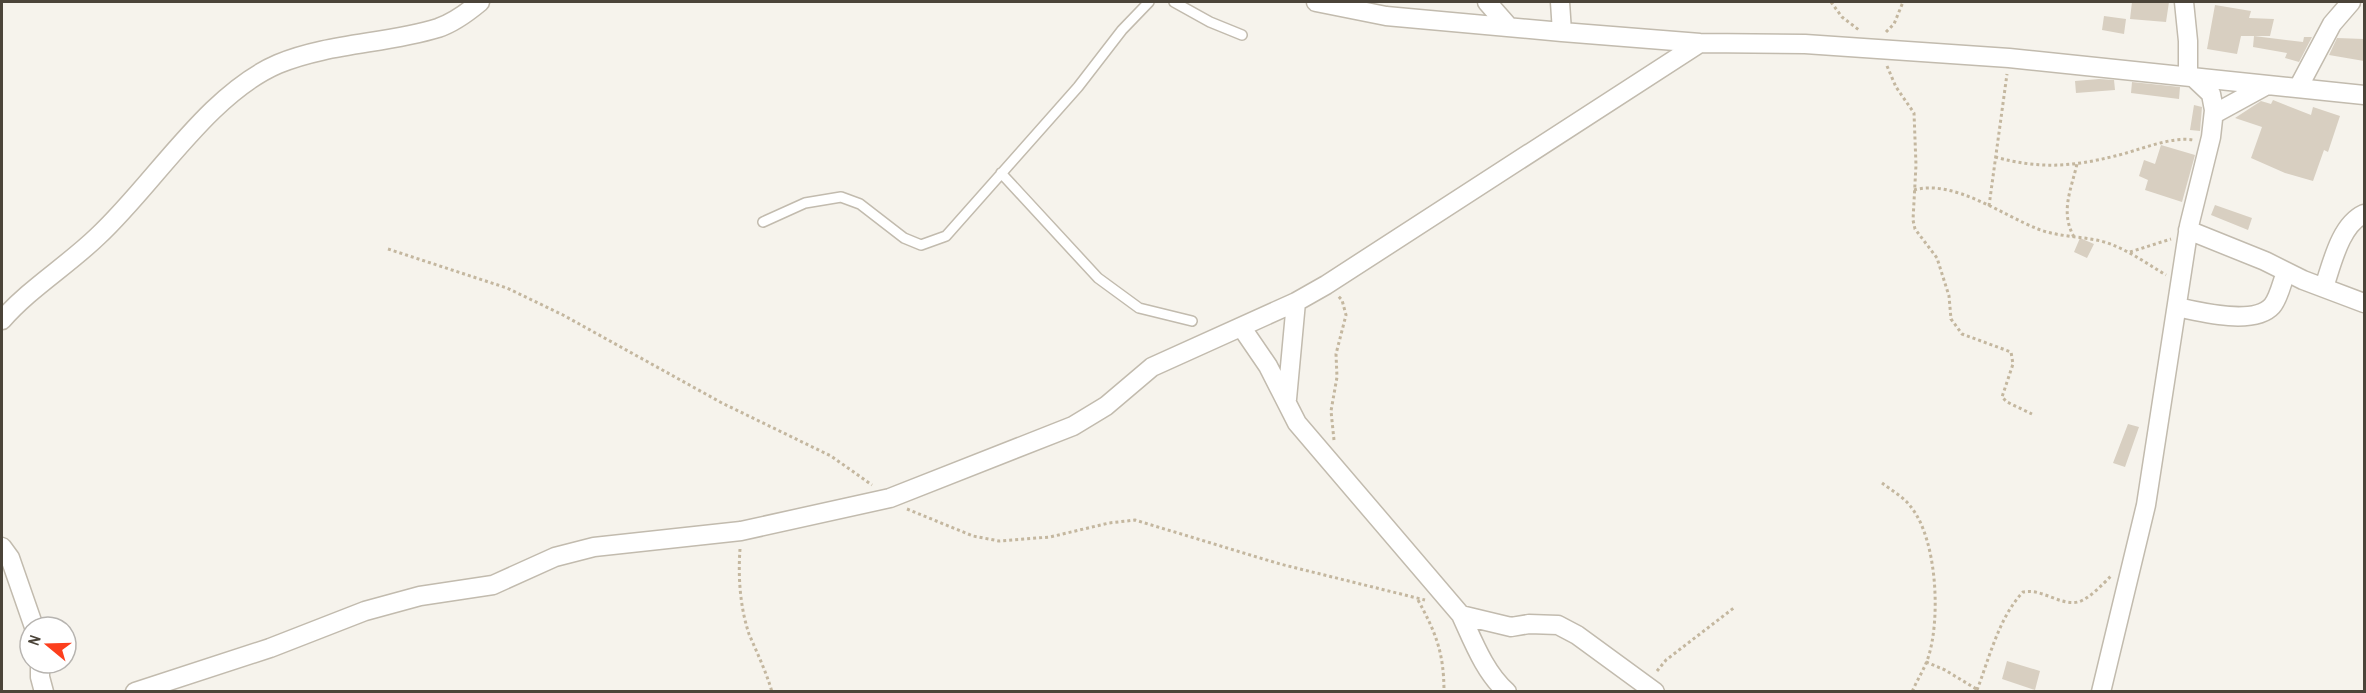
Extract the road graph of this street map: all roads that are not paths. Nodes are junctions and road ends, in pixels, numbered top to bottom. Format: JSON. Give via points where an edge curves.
{"nodes":[{"id":1,"x":480,"y":2,"type":"edge"},
{"id":2,"x":1149,"y":2,"type":"edge"},
{"id":3,"x":1174,"y":2,"type":"edge"},
{"id":4,"x":1316,"y":2,"type":"edge"},
{"id":5,"x":1487,"y":2,"type":"edge"},
{"id":6,"x":1560,"y":2,"type":"edge"},
{"id":7,"x":2184,"y":2,"type":"edge"},
{"id":8,"x":2351,"y":2,"type":"edge"},
{"id":9,"x":1509,"y":27,"type":"junction"},
{"id":10,"x":1562,"y":32,"type":"junction"},
{"id":11,"x":1242,"y":35,"type":"dead end"},
{"id":12,"x":1700,"y":43,"type":"junction"},
{"id":13,"x":2191,"y":76,"type":"junction"},
{"id":14,"x":2267,"y":85,"type":"junction"},
{"id":15,"x":2298,"y":88,"type":"junction"},
{"id":16,"x":2364,"y":95,"type":"edge"},
{"id":17,"x":2214,"y":114,"type":"junction"},
{"id":18,"x":1001,"y":173,"type":"junction"},
{"id":19,"x":2364,"y":214,"type":"edge"},
{"id":20,"x":763,"y":222,"type":"dead end"},
{"id":21,"x":2187,"y":233,"type":"junction"},
{"id":22,"x":2286,"y":272,"type":"junction"},
{"id":23,"x":2324,"y":287,"type":"junction"},
{"id":24,"x":9,"y":300,"type":"edge"},
{"id":25,"x":1296,"y":302,"type":"junction"},
{"id":26,"x":2364,"y":303,"type":"edge"},
{"id":27,"x":2177,"y":307,"type":"junction"},
{"id":28,"x":2,"y":320,"type":"edge"},
{"id":29,"x":1192,"y":321,"type":"dead end"},
{"id":30,"x":1242,"y":328,"type":"junction"},
{"id":31,"x":1288,"y":403,"type":"junction"},
{"id":32,"x":2,"y":547,"type":"edge"},
{"id":33,"x":1455,"y":610,"type":"junction"},
{"id":34,"x":30,"y":615,"type":"edge"},
{"id":35,"x":40,"y":675,"type":"edge"},
{"id":36,"x":1651,"y":688,"type":"edge"},
{"id":37,"x":44,"y":692,"type":"edge"},
{"id":38,"x":135,"y":692,"type":"edge"},
{"id":39,"x":1507,"y":692,"type":"edge"},
{"id":40,"x":2101,"y":692,"type":"edge"}],
"edges":[{"from":1,"to":24,"type":"street","via":[[439,27],[322,51],[278,64],[251,79],[205,118],[98,237]]},
{"from":2,"to":18,"type":"lane"},
{"from":3,"to":11,"type":"lane"},
{"from":4,"to":9,"type":"street","via":[[1386,16]]},
{"from":5,"to":9,"type":"street"},
{"from":6,"to":10,"type":"street"},
{"from":7,"to":13,"type":"street"},
{"from":8,"to":15,"type":"street","via":[[2332,24]]},
{"from":9,"to":10,"type":"street"},
{"from":10,"to":12,"type":"street"},
{"from":12,"to":13,"type":"street","via":[[1876,43]]},
{"from":12,"to":25,"type":"street"},
{"from":13,"to":14,"type":"street"},
{"from":13,"to":17,"type":"street","via":[[2211,94]]},
{"from":14,"to":15,"type":"street"},
{"from":14,"to":17,"type":"street"},
{"from":15,"to":16,"type":"street"},
{"from":17,"to":21,"type":"street"},
{"from":18,"to":20,"type":"lane","via":[[946,236],[921,245],[904,238],[860,204],[841,197],[805,203]]},
{"from":18,"to":29,"type":"lane","via":[[1098,278],[1139,308]]},
{"from":19,"to":23,"type":"street","via":[[2350,226],[2339,246]]},
{"from":21,"to":22,"type":"street"},
{"from":21,"to":27,"type":"street"},
{"from":22,"to":23,"type":"street"},
{"from":22,"to":27,"type":"street","via":[[2273,305],[2265,312],[2241,316]]},
{"from":23,"to":26,"type":"street"},
{"from":24,"to":28,"type":"street"},
{"from":25,"to":30,"type":"street"},
{"from":25,"to":31,"type":"street"},
{"from":27,"to":40,"type":"street","via":[[2146,505]]},
{"from":30,"to":31,"type":"street"},
{"from":30,"to":38,"type":"street","via":[[1152,367],[1107,406],[1073,426],[890,498],[741,531],[594,547],[555,557],[493,585],[420,596],[365,611],[270,648]]},
{"from":31,"to":33,"type":"street","via":[[1297,423],[1400,540]]},
{"from":32,"to":34,"type":"street","via":[[10,558]]},
{"from":33,"to":36,"type":"street","via":[[1479,622],[1511,627],[1558,625]]},
{"from":33,"to":39,"type":"street"},
{"from":35,"to":37,"type":"street"}]}
